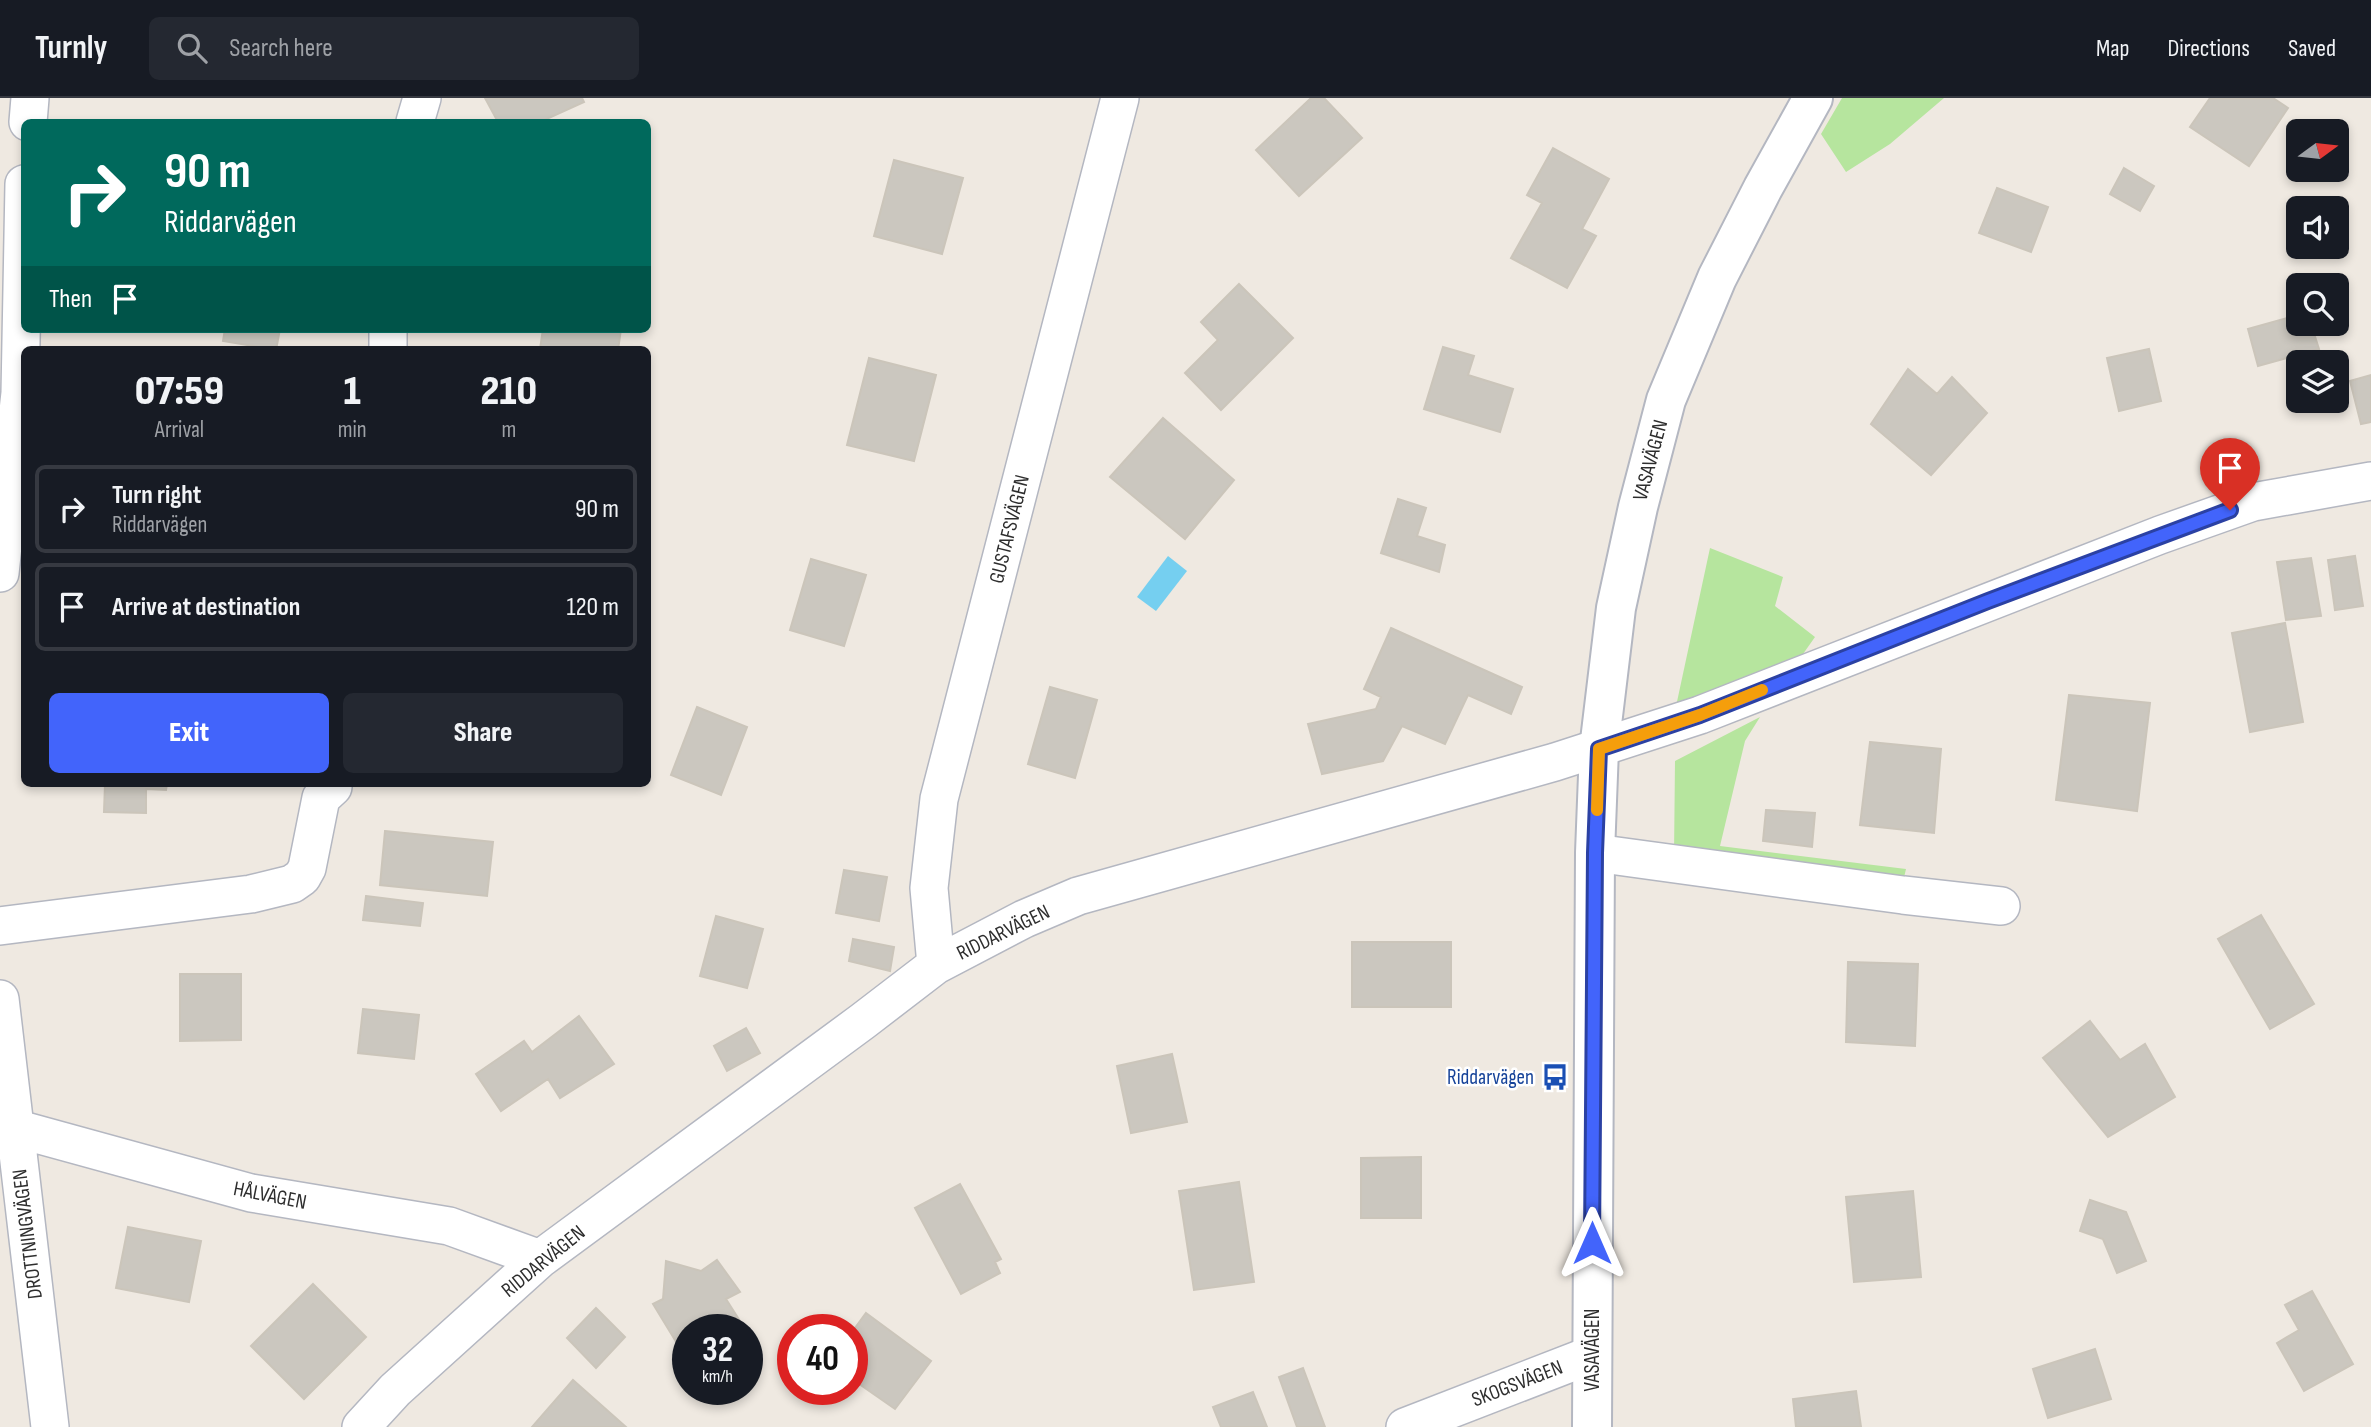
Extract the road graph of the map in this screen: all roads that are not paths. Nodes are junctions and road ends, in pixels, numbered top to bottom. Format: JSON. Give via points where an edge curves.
{"nodes":[{"id":1,"x":30,"y":98,"type":"edge"},
{"id":2,"x":422,"y":98,"type":"edge"},
{"id":3,"x":1120,"y":98,"type":"edge"},
{"id":4,"x":1813,"y":98,"type":"edge"},
{"id":5,"x":28,"y":119,"type":"edge"},
{"id":6,"x":416,"y":119,"type":"edge"},
{"id":7,"x":21,"y":333,"type":"edge"},
{"id":8,"x":2371,"y":481,"type":"edge"},
{"id":9,"x":0,"y":573,"type":"edge"},
{"id":10,"x":1599,"y":749,"type":"junction"},
{"id":11,"x":333,"y":787,"type":"dead end"},
{"id":12,"x":1595,"y":853,"type":"junction"},
{"id":13,"x":2001,"y":906,"type":"dead end"},
{"id":14,"x":0,"y":926,"type":"edge"},
{"id":15,"x":936,"y":965,"type":"junction"},
{"id":16,"x":0,"y":999,"type":"edge"},
{"id":17,"x":8,"y":1126,"type":"edge"},
{"id":18,"x":540,"y":1259,"type":"junction"},
{"id":19,"x":1591,"y":1355,"type":"junction"},
{"id":20,"x":50,"y":1427,"type":"edge"},
{"id":21,"x":361,"y":1427,"type":"edge"},
{"id":22,"x":1405,"y":1427,"type":"edge"},
{"id":23,"x":1592,"y":1427,"type":"edge"}],
"edges":[{"from":1,"to":5,"type":"street"},
{"from":2,"to":6,"type":"street"},
{"from":3,"to":15,"type":"street","name":"GUSTAFSVÄGEN","via":[[939,799],[929,888]]},
{"from":4,"to":10,"type":"street","name":"VASAVÄGEN","via":[[1717,278],[1666,400],[1616,608]]},
{"from":7,"to":9,"type":"street","via":[[20,393]]},
{"from":8,"to":10,"type":"street","name":"RIDDARVÄGEN","via":[[2253,502],[1700,715]]},
{"from":10,"to":12,"type":"street","name":"VASAVÄGEN"},
{"from":10,"to":15,"type":"street","name":"RIDDARVÄGEN","via":[[1079,896]]},
{"from":11,"to":14,"type":"street","via":[[321,798],[307,868],[292,884],[251,894]]},
{"from":12,"to":13,"type":"street"},
{"from":12,"to":19,"type":"street","name":"VASAVÄGEN"},
{"from":15,"to":18,"type":"street","name":"RIDDARVÄGEN"},
{"from":16,"to":17,"type":"street","name":"DROTTNINGVÄGEN"},
{"from":17,"to":18,"type":"street","name":"HÅLVÄGEN","via":[[251,1193],[449,1226]]},
{"from":17,"to":20,"type":"street","name":"DROTTNINGVÄGEN"},
{"from":18,"to":21,"type":"street","name":"RIDDARVÄGEN","via":[[395,1390]]},
{"from":19,"to":22,"type":"street","name":"SKOGSVÄGEN"},
{"from":19,"to":23,"type":"street","name":"VASAVÄGEN"}]}
